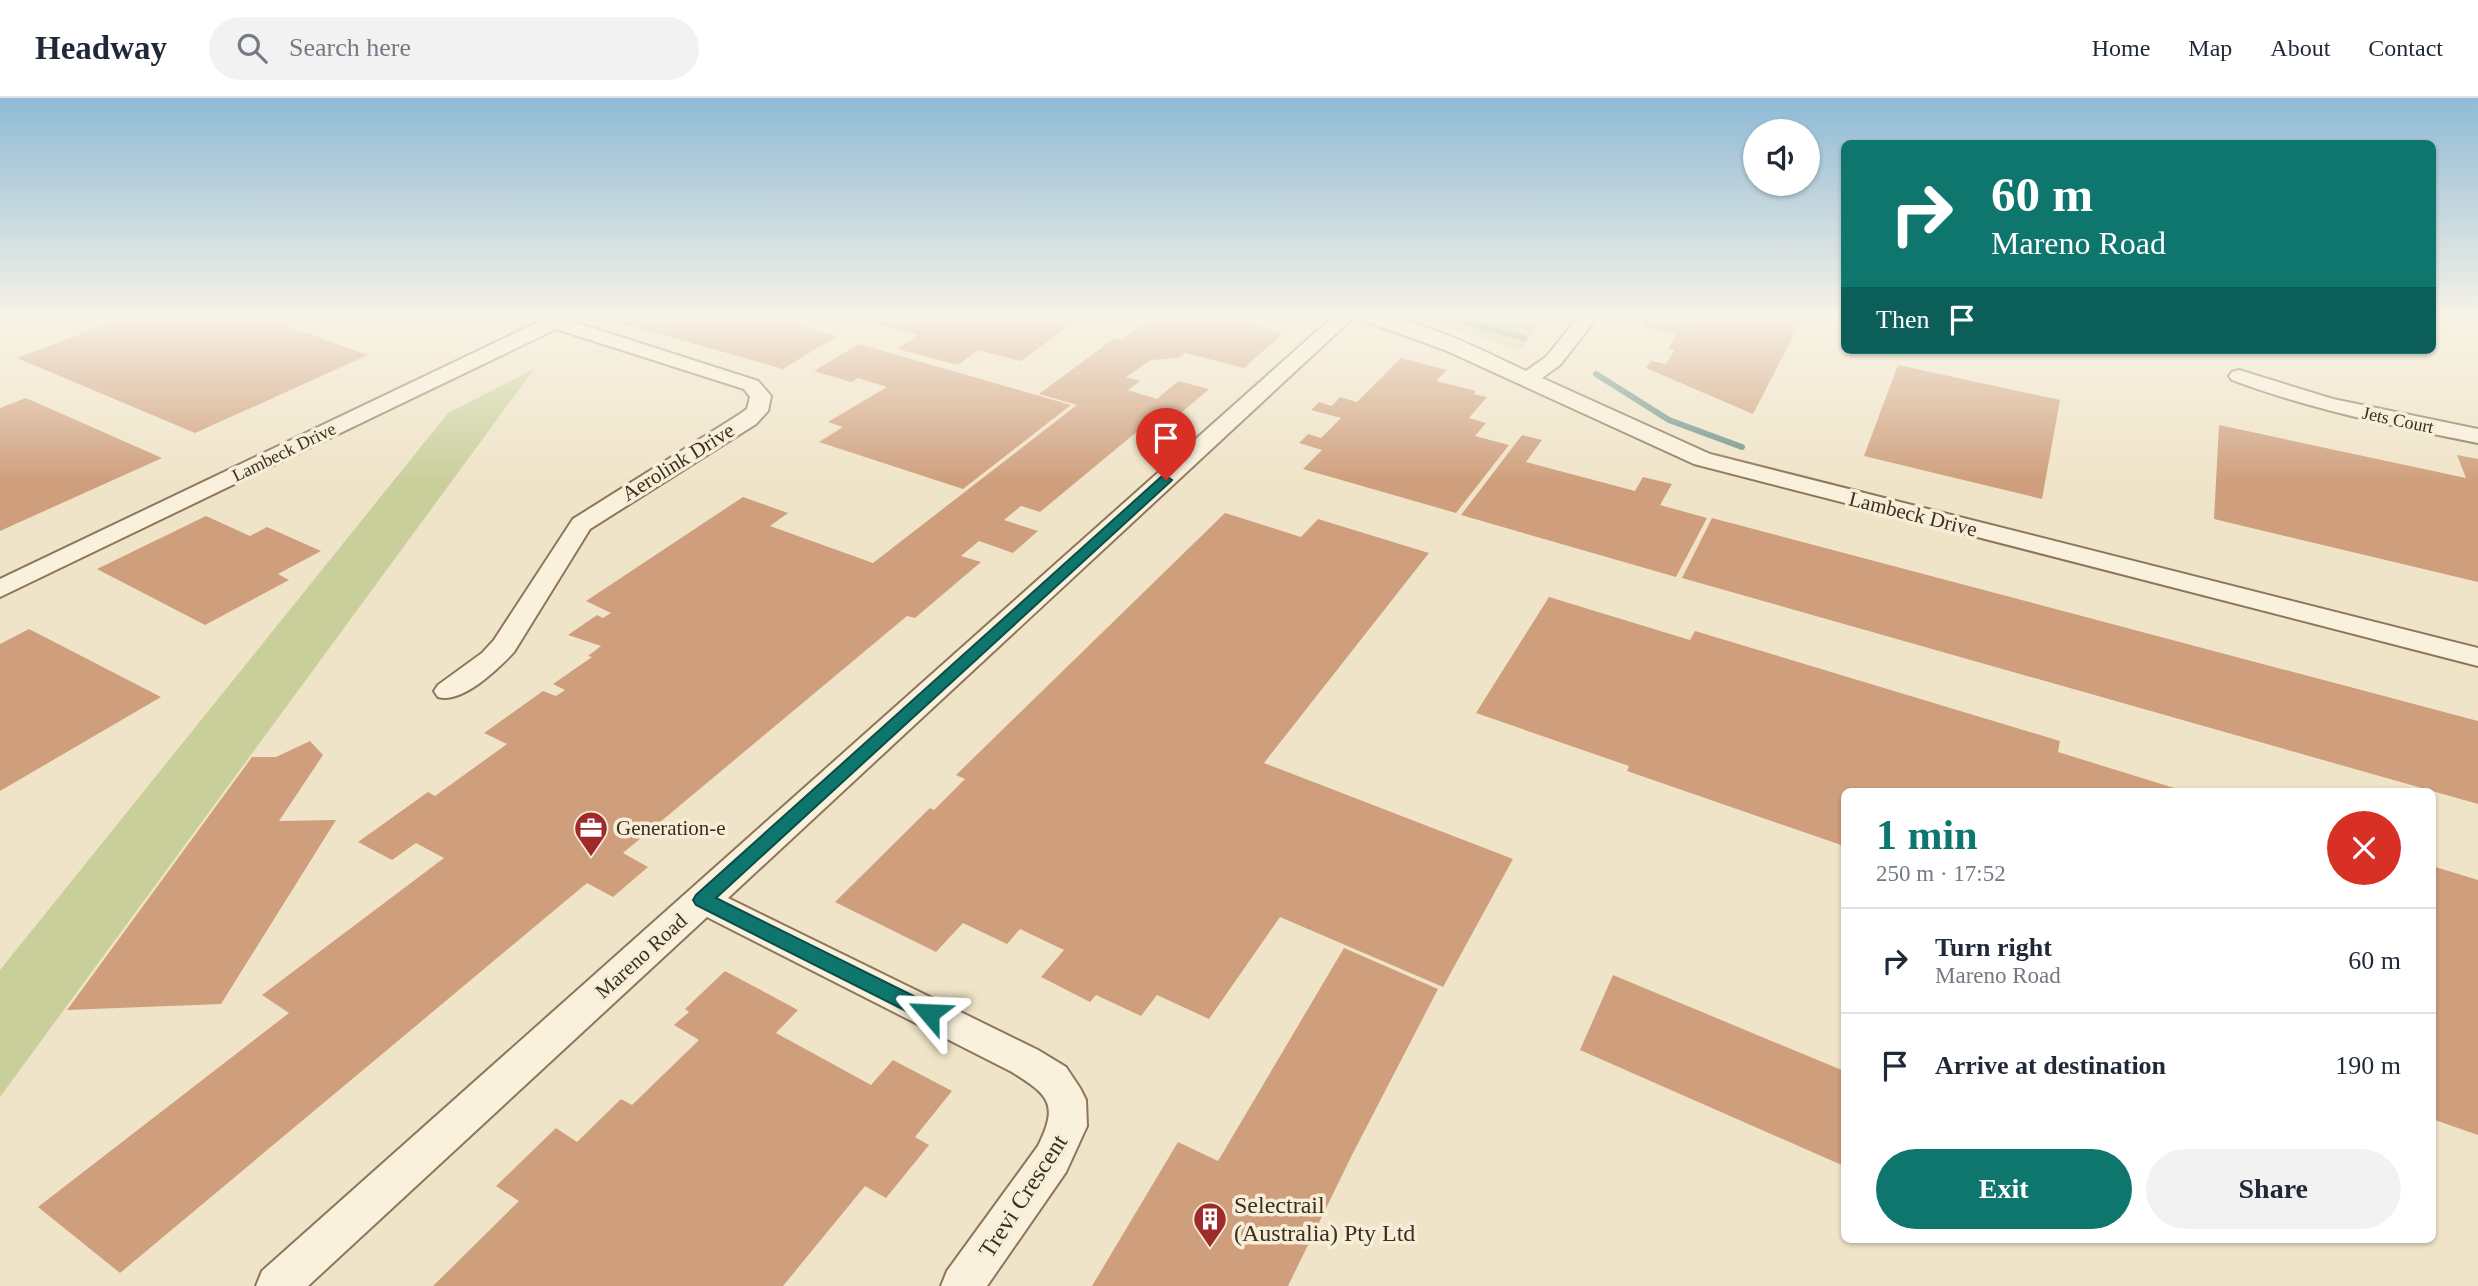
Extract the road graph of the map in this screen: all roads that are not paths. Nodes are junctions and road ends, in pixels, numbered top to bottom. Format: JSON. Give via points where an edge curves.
{"nodes":[{"id":1,"x":455,"y":370,"type":"edge"},
{"id":2,"x":709,"y":370,"type":"edge"},
{"id":3,"x":1286,"y":370,"type":"edge"},
{"id":4,"x":1506,"y":370,"type":"edge"},
{"id":5,"x":1540,"y":370,"type":"edge"},
{"id":6,"x":2239,"y":376,"type":"dead end"},
{"id":7,"x":1527,"y":380,"type":"junction"},
{"id":8,"x":2478,"y":436,"type":"edge"},
{"id":9,"x":0,"y":589,"type":"edge"},
{"id":10,"x":2478,"y":657,"type":"edge"},
{"id":11,"x":448,"y":691,"type":"dead end"},
{"id":12,"x":702,"y":900,"type":"junction"},
{"id":13,"x":277,"y":1286,"type":"edge"},
{"id":14,"x":962,"y":1286,"type":"edge"}],
"edges":[{"from":1,"to":9,"type":"street","name":"Lambeck Drive"},
{"from":2,"to":11,"type":"street","name":"Aerolink Drive","via":[[751,385],[761,396],[757,411],[581,524],[504,646]]},
{"from":3,"to":12,"type":"street","name":"Mareno Road"},
{"from":4,"to":7,"type":"street","name":"Lambeck Drive"},
{"from":5,"to":7,"type":"street"},
{"from":6,"to":8,"type":"street","name":"Jets Court","via":[[2323,405]]},
{"from":7,"to":10,"type":"street","name":"Lambeck Drive","via":[[1649,438],[1734,468]]},
{"from":12,"to":13,"type":"street","name":"Mareno Road"},
{"from":12,"to":14,"type":"street","name":"Trevi Crescent","via":[[1053,1078],[1067,1100],[1068,1126],[1052,1159]]}]}
